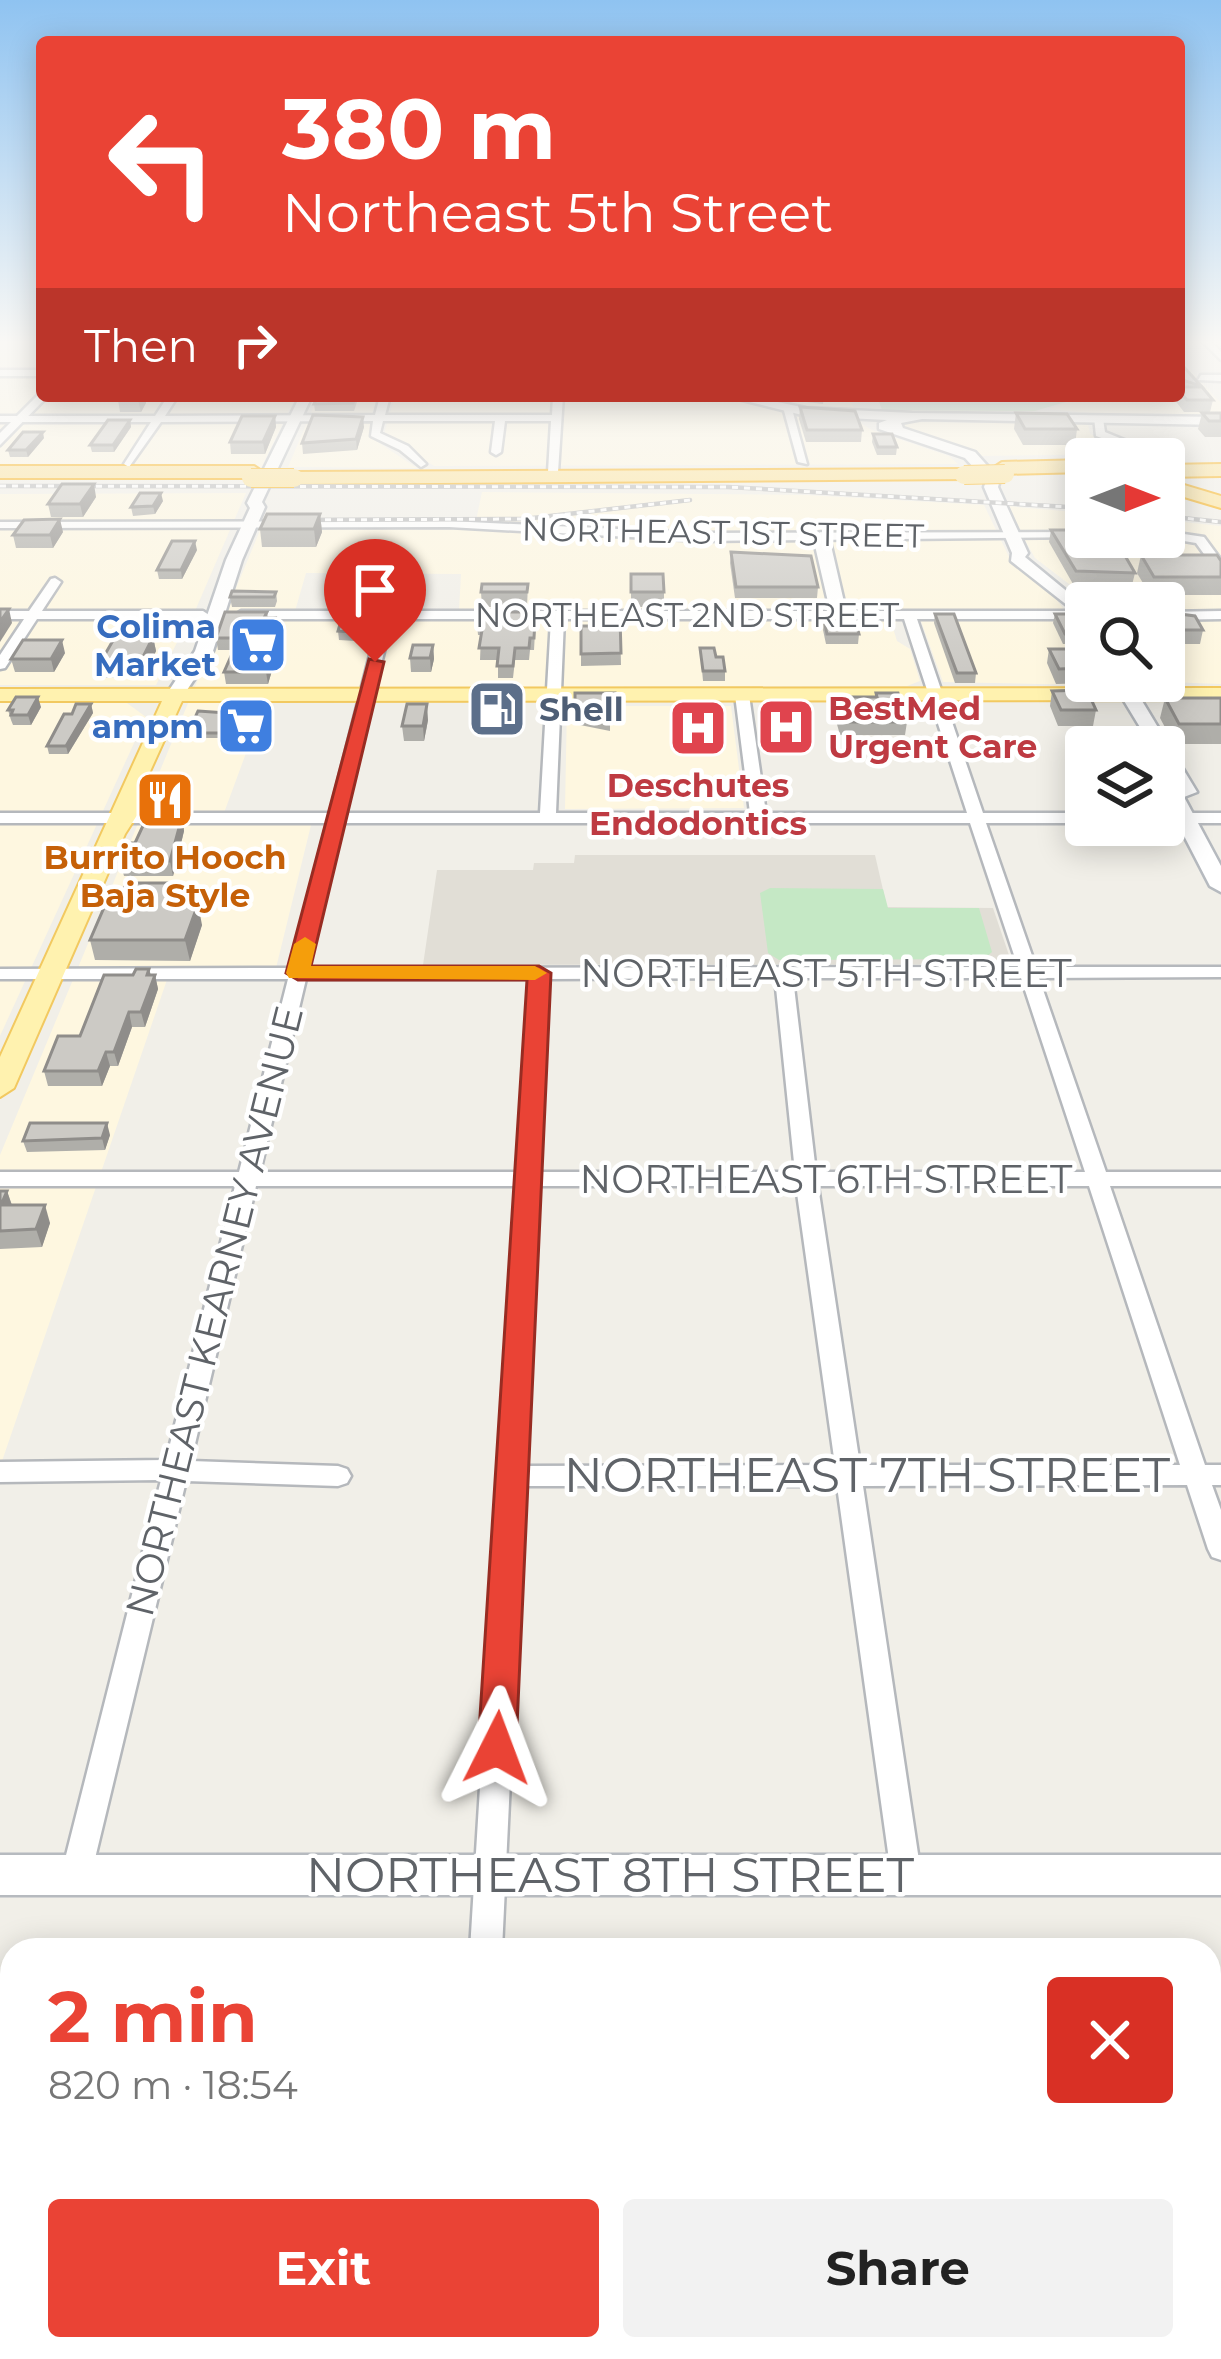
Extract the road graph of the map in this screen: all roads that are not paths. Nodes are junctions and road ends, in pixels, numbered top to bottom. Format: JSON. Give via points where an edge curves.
{"nodes":[{"id":1,"x":138,"y":450,"type":"edge"},
{"id":2,"x":282,"y":450,"type":"edge"},
{"id":3,"x":406,"y":450,"type":"edge"},
{"id":4,"x":554,"y":450,"type":"edge"},
{"id":5,"x":799,"y":450,"type":"edge"},
{"id":6,"x":935,"y":450,"type":"edge"},
{"id":7,"x":803,"y":462,"type":"dead end"},
{"id":8,"x":129,"y":464,"type":"dead end"},
{"id":9,"x":421,"y":464,"type":"dead end"},
{"id":10,"x":1185,"y":468,"type":"edge"},
{"id":11,"x":1221,"y":468,"type":"edge"},
{"id":12,"x":980,"y":471,"type":"junction"},
{"id":13,"x":1065,"y":471,"type":"edge"},
{"id":14,"x":553,"y":472,"type":"junction"},
{"id":15,"x":1065,"y":472,"type":"edge"},
{"id":16,"x":0,"y":476,"type":"edge"},
{"id":17,"x":272,"y":477,"type":"junction"},
{"id":18,"x":1185,"y":491,"type":"edge"},
{"id":19,"x":1221,"y":502,"type":"edge"},
{"id":20,"x":251,"y":524,"type":"junction"},
{"id":21,"x":0,"y":525,"type":"edge"},
{"id":22,"x":1012,"y":536,"type":"junction"},
{"id":23,"x":1065,"y":536,"type":"edge"},
{"id":24,"x":1185,"y":536,"type":"edge"},
{"id":25,"x":821,"y":537,"type":"junction"},
{"id":26,"x":1221,"y":569,"type":"edge"},
{"id":27,"x":55,"y":582,"type":"dead end"},
{"id":28,"x":1065,"y":598,"type":"edge"},
{"id":29,"x":387,"y":611,"type":"junction"},
{"id":30,"x":33,"y":614,"type":"junction"},
{"id":31,"x":558,"y":614,"type":"junction"},
{"id":32,"x":1065,"y":614,"type":"edge"},
{"id":33,"x":0,"y":615,"type":"edge"},
{"id":34,"x":210,"y":615,"type":"junction"},
{"id":35,"x":839,"y":615,"type":"junction"},
{"id":36,"x":909,"y":615,"type":"junction"},
{"id":37,"x":1185,"y":616,"type":"edge"},
{"id":38,"x":1221,"y":616,"type":"edge"},
{"id":39,"x":0,"y":665,"type":"edge"},
{"id":40,"x":1065,"y":690,"type":"edge"},
{"id":41,"x":1185,"y":692,"type":"edge"},
{"id":42,"x":367,"y":694,"type":"junction"},
{"id":43,"x":554,"y":694,"type":"junction"},
{"id":44,"x":742,"y":694,"type":"junction"},
{"id":45,"x":937,"y":694,"type":"junction"},
{"id":46,"x":1221,"y":694,"type":"edge"},
{"id":47,"x":0,"y":695,"type":"edge"},
{"id":48,"x":175,"y":695,"type":"junction"},
{"id":49,"x":337,"y":817,"type":"junction"},
{"id":50,"x":0,"y":818,"type":"edge"},
{"id":51,"x":121,"y":818,"type":"junction"},
{"id":52,"x":548,"y":818,"type":"junction"},
{"id":53,"x":759,"y":818,"type":"junction"},
{"id":54,"x":977,"y":818,"type":"junction"},
{"id":55,"x":1065,"y":818,"type":"edge"},
{"id":56,"x":1193,"y":818,"type":"edge"},
{"id":57,"x":1221,"y":854,"type":"edge"},
{"id":58,"x":1221,"y":886,"type":"edge"},
{"id":59,"x":1221,"y":972,"type":"edge"},
{"id":60,"x":298,"y":973,"type":"junction"},
{"id":61,"x":539,"y":973,"type":"junction"},
{"id":62,"x":783,"y":973,"type":"junction"},
{"id":63,"x":1030,"y":973,"type":"junction"},
{"id":64,"x":0,"y":974,"type":"edge"},
{"id":65,"x":51,"y":974,"type":"junction"},
{"id":66,"x":0,"y":1088,"type":"edge"},
{"id":67,"x":1221,"y":1178,"type":"edge"},
{"id":68,"x":0,"y":1179,"type":"edge"},
{"id":69,"x":248,"y":1179,"type":"junction"},
{"id":70,"x":806,"y":1179,"type":"junction"},
{"id":71,"x":1098,"y":1179,"type":"junction"},
{"id":72,"x":525,"y":1180,"type":"junction"},
{"id":73,"x":172,"y":1470,"type":"junction"},
{"id":74,"x":0,"y":1472,"type":"edge"},
{"id":75,"x":850,"y":1475,"type":"junction"},
{"id":76,"x":1209,"y":1475,"type":"edge"},
{"id":77,"x":338,"y":1476,"type":"dead end"},
{"id":78,"x":512,"y":1476,"type":"junction"},
{"id":79,"x":1221,"y":1549,"type":"edge"},
{"id":80,"x":905,"y":1874,"type":"junction"},
{"id":81,"x":0,"y":1875,"type":"edge"},
{"id":82,"x":76,"y":1875,"type":"junction"},
{"id":83,"x":490,"y":1875,"type":"junction"},
{"id":84,"x":1221,"y":1875,"type":"edge"},
{"id":85,"x":487,"y":1938,"type":"edge"}],
"edges":[{"from":1,"to":8,"type":"street"},
{"from":2,"to":17,"type":"main road"},
{"from":3,"to":9,"type":"street"},
{"from":4,"to":14,"type":"street"},
{"from":5,"to":7,"type":"street"},
{"from":6,"to":12,"type":"main road"},
{"from":10,"to":11,"type":"highway"},
{"from":12,"to":13,"type":"highway"},
{"from":12,"to":14,"type":"highway"},
{"from":12,"to":15,"type":"highway"},
{"from":12,"to":17,"type":"highway"},
{"from":12,"to":22,"type":"main road"},
{"from":14,"to":17,"type":"highway"},
{"from":16,"to":17,"type":"highway"},
{"from":17,"to":20,"type":"main road"},
{"from":18,"to":19,"type":"highway"},
{"from":20,"to":21,"type":"street","name":"NORTHEAST 1ST STREET"},
{"from":20,"to":25,"type":"street","name":"NORTHEAST 1ST STREET"},
{"from":20,"to":34,"type":"main road"},
{"from":22,"to":23,"type":"street","name":"NORTHEAST 1ST STREET"},
{"from":22,"to":25,"type":"street","name":"NORTHEAST 1ST STREET"},
{"from":22,"to":28,"type":"main road","via":[[1016,558]]},
{"from":24,"to":26,"type":"street","via":[[1195,537]]},
{"from":25,"to":35,"type":"main road"},
{"from":27,"to":30,"type":"street"},
{"from":29,"to":31,"type":"street","name":"NORTHEAST 2ND STREET"},
{"from":29,"to":34,"type":"street","name":"NORTHEAST 2ND STREET"},
{"from":29,"to":42,"type":"street","name":"NORTHEAST KEARNEY AVENUE"},
{"from":30,"to":33,"type":"street","name":"NORTHEAST 2ND STREET"},
{"from":30,"to":34,"type":"street","name":"NORTHEAST 2ND STREET"},
{"from":30,"to":39,"type":"street"},
{"from":31,"to":35,"type":"street","name":"NORTHEAST 2ND STREET"},
{"from":31,"to":43,"type":"street"},
{"from":32,"to":36,"type":"street","name":"NORTHEAST 2ND STREET"},
{"from":34,"to":48,"type":"main road","via":[[188,682]]},
{"from":35,"to":36,"type":"street","name":"NORTHEAST 2ND STREET"},
{"from":36,"to":45,"type":"street"},
{"from":37,"to":38,"type":"street"},
{"from":40,"to":45,"type":"main road"},
{"from":41,"to":46,"type":"main road"},
{"from":42,"to":43,"type":"main road"},
{"from":42,"to":48,"type":"main road"},
{"from":42,"to":49,"type":"street","name":"NORTHEAST KEARNEY AVENUE"},
{"from":43,"to":44,"type":"main road"},
{"from":43,"to":52,"type":"street"},
{"from":44,"to":45,"type":"main road"},
{"from":44,"to":53,"type":"street"},
{"from":45,"to":54,"type":"street"},
{"from":47,"to":48,"type":"main road"},
{"from":48,"to":51,"type":"main road"},
{"from":49,"to":51,"type":"street"},
{"from":49,"to":52,"type":"street"},
{"from":49,"to":60,"type":"street","name":"NORTHEAST KEARNEY AVENUE"},
{"from":50,"to":51,"type":"street"},
{"from":51,"to":65,"type":"main road"},
{"from":52,"to":53,"type":"street"},
{"from":53,"to":54,"type":"street"},
{"from":54,"to":55,"type":"street"},
{"from":54,"to":63,"type":"street"},
{"from":56,"to":57,"type":"main road"},
{"from":56,"to":58,"type":"main road"},
{"from":59,"to":63,"type":"street","name":"NORTHEAST 5TH STREET"},
{"from":60,"to":61,"type":"street","name":"NORTHEAST 5TH STREET"},
{"from":60,"to":65,"type":"street","name":"NORTHEAST 5TH STREET"},
{"from":60,"to":69,"type":"street","name":"NORTHEAST KEARNEY AVENUE"},
{"from":61,"to":62,"type":"street","name":"NORTHEAST 5TH STREET"},
{"from":61,"to":72,"type":"street"},
{"from":62,"to":63,"type":"street","name":"NORTHEAST 5TH STREET"},
{"from":62,"to":70,"type":"street"},
{"from":63,"to":71,"type":"street"},
{"from":64,"to":65,"type":"street","name":"NORTHEAST 5TH STREET"},
{"from":65,"to":66,"type":"main road"},
{"from":67,"to":71,"type":"street","name":"NORTHEAST 6TH STREET"},
{"from":68,"to":69,"type":"street","name":"NORTHEAST 6TH STREET"},
{"from":69,"to":72,"type":"street","name":"NORTHEAST 6TH STREET"},
{"from":69,"to":73,"type":"street","name":"NORTHEAST KEARNEY AVENUE"},
{"from":70,"to":71,"type":"street","name":"NORTHEAST 6TH STREET"},
{"from":70,"to":72,"type":"street","name":"NORTHEAST 6TH STREET"},
{"from":70,"to":75,"type":"street"},
{"from":71,"to":76,"type":"street"},
{"from":72,"to":78,"type":"street"},
{"from":73,"to":74,"type":"street"},
{"from":73,"to":77,"type":"street"},
{"from":73,"to":82,"type":"street","name":"NORTHEAST KEARNEY AVENUE"},
{"from":75,"to":76,"type":"street","name":"NORTHEAST 7TH STREET"},
{"from":75,"to":78,"type":"street","name":"NORTHEAST 7TH STREET"},
{"from":75,"to":80,"type":"street"},
{"from":76,"to":79,"type":"street"},
{"from":78,"to":83,"type":"street"},
{"from":80,"to":83,"type":"main road","name":"NORTHEAST 8TH STREET"},
{"from":80,"to":84,"type":"main road","name":"NORTHEAST 8TH STREET"},
{"from":81,"to":82,"type":"main road","name":"NORTHEAST 8TH STREET"},
{"from":82,"to":83,"type":"main road","name":"NORTHEAST 8TH STREET"},
{"from":83,"to":85,"type":"street"}]}
